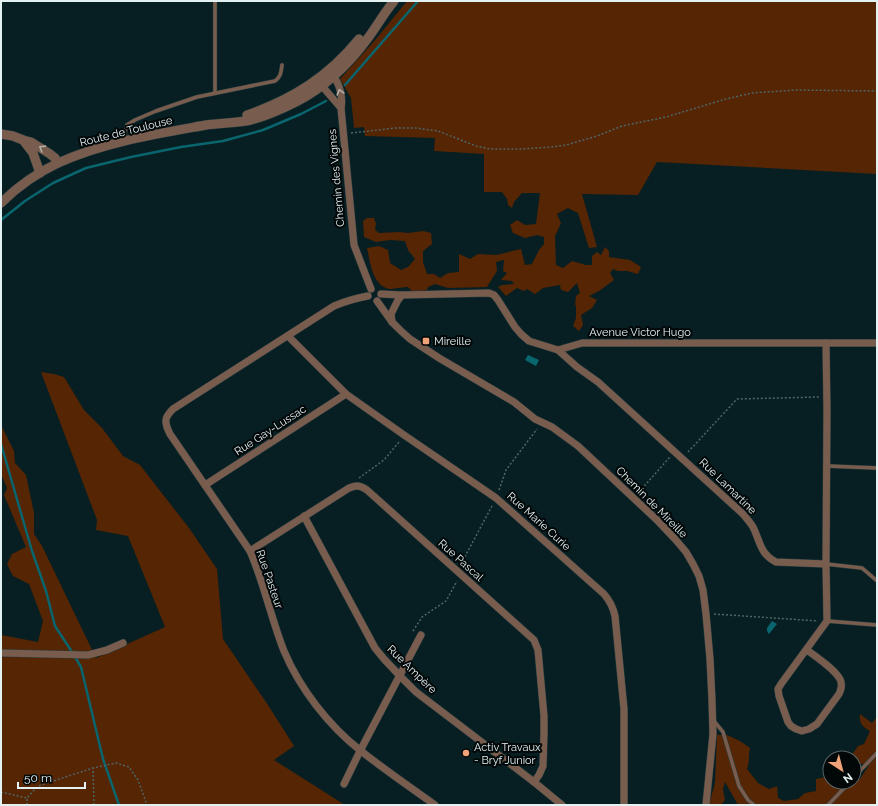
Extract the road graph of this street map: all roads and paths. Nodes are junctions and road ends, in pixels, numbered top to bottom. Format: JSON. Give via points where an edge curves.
{"nodes":[{"id":1,"x":215,"y":1,"type":"edge"},
{"id":2,"x":393,"y":2,"type":"edge"},
{"id":3,"x":282,"y":65,"type":"dead end"},
{"id":4,"x":323,"y":75,"type":"junction"},
{"id":5,"x":333,"y":76,"type":"junction"},
{"id":6,"x":322,"y":86,"type":"junction"},
{"id":7,"x":877,"y":91,"type":"edge"},
{"id":8,"x":215,"y":93,"type":"junction"},
{"id":9,"x":341,"y":108,"type":"junction"},
{"id":10,"x":223,"y":123,"type":"junction"},
{"id":11,"x":1,"y":134,"type":"edge"},
{"id":12,"x":343,"y":134,"type":"junction"},
{"id":13,"x":23,"y":140,"type":"junction"},
{"id":14,"x":125,"y":141,"type":"junction"},
{"id":15,"x":58,"y":163,"type":"junction"},
{"id":16,"x":40,"y":173,"type":"junction"},
{"id":17,"x":1,"y":203,"type":"edge"},
{"id":18,"x":370,"y":293,"type":"junction"},
{"id":19,"x":402,"y":295,"type":"junction"},
{"id":20,"x":379,"y":297,"type":"junction"},
{"id":21,"x":392,"y":322,"type":"junction"},
{"id":22,"x":288,"y":336,"type":"junction"},
{"id":23,"x":826,"y":343,"type":"junction"},
{"id":24,"x":877,"y":343,"type":"edge"},
{"id":25,"x":558,"y":350,"type":"junction"},
{"id":26,"x":346,"y":394,"type":"junction"},
{"id":27,"x":826,"y":396,"type":"junction"},
{"id":28,"x":404,"y":435,"type":"junction"},
{"id":29,"x":675,"y":452,"type":"junction"},
{"id":30,"x":682,"y":458,"type":"junction"},
{"id":31,"x":826,"y":466,"type":"junction"},
{"id":32,"x":877,"y":468,"type":"edge"},
{"id":33,"x":205,"y":485,"type":"junction"},
{"id":34,"x":356,"y":486,"type":"junction"},
{"id":35,"x":643,"y":487,"type":"dead end"},
{"id":36,"x":304,"y":516,"type":"junction"},
{"id":37,"x":250,"y":551,"type":"junction"},
{"id":38,"x":826,"y":564,"type":"junction"},
{"id":39,"x":461,"y":574,"type":"junction"},
{"id":40,"x":876,"y":580,"type":"dead end"},
{"id":41,"x":706,"y":614,"type":"junction"},
{"id":42,"x":828,"y":621,"type":"junction"},
{"id":43,"x":877,"y":625,"type":"edge"},
{"id":44,"x":421,"y":635,"type":"joint"},
{"id":45,"x":123,"y":643,"type":"dead end"},
{"id":46,"x":807,"y":650,"type":"junction"},
{"id":47,"x":1,"y":653,"type":"edge"},
{"id":48,"x":400,"y":676,"type":"junction"},
{"id":49,"x":713,"y":720,"type":"junction"},
{"id":50,"x":360,"y":750,"type":"junction"},
{"id":51,"x":877,"y":753,"type":"edge"},
{"id":52,"x":92,"y":768,"type":"junction"},
{"id":53,"x":862,"y":769,"type":"edge"},
{"id":54,"x":534,"y":782,"type":"junction"},
{"id":55,"x":344,"y":784,"type":"dead end"},
{"id":56,"x":842,"y":790,"type":"edge"},
{"id":57,"x":1,"y":792,"type":"edge"},
{"id":58,"x":28,"y":798,"type":"junction"},
{"id":59,"x":27,"y":805,"type":"edge"},
{"id":60,"x":94,"y":805,"type":"edge"},
{"id":61,"x":147,"y":805,"type":"edge"},
{"id":62,"x":435,"y":805,"type":"edge"},
{"id":63,"x":562,"y":805,"type":"edge"},
{"id":64,"x":624,"y":805,"type":"edge"},
{"id":65,"x":706,"y":805,"type":"edge"},
{"id":66,"x":754,"y":805,"type":"edge"},
{"id":67,"x":828,"y":805,"type":"edge"}],
"edges":[{"from":1,"to":8,"type":"lane"},
{"from":2,"to":4,"type":"street","name":"Route de Toulouse","via":[[346,54]]},
{"from":2,"to":5,"type":"street","name":"Route de Toulouse","via":[[367,39]]},
{"from":3,"to":8,"type":"lane","via":[[279,78],[275,81]]},
{"from":4,"to":5,"type":"street"},
{"from":4,"to":6,"type":"street"},
{"from":4,"to":10,"type":"street","name":"Route de Toulouse","via":[[272,106]]},
{"from":5,"to":6,"type":"street","name":"Route de Toulouse"},
{"from":9,"to":5,"type":"street","name":"Chemin des Vignes","one_way":true,"via":[[342,101]]},
{"from":6,"to":9,"type":"street"},
{"from":6,"to":10,"type":"street","name":"Route de Toulouse","via":[[297,102],[268,115]]},
{"from":7,"to":12,"type":"path","via":[[805,90],[752,93],[551,147],[490,149],[438,131],[416,128]]},
{"from":8,"to":14,"type":"lane","via":[[175,104],[135,120],[127,125]]},
{"from":9,"to":12,"type":"street","name":"Chemin des Vignes"},
{"from":10,"to":14,"type":"street","name":"Route de Toulouse"},
{"from":11,"to":13,"type":"street"},
{"from":12,"to":18,"type":"street","name":"Chemin des Vignes","via":[[354,245]]},
{"from":15,"to":13,"type":"street","one_way":true,"via":[[42,148]]},
{"from":13,"to":16,"type":"street","via":[[33,153]]},
{"from":14,"to":15,"type":"street","name":"Route de Toulouse"},
{"from":15,"to":16,"type":"street","name":"Route de Toulouse"},
{"from":16,"to":17,"type":"street","name":"Route de Toulouse"},
{"from":18,"to":20,"type":"street","via":[[377,289]]},
{"from":18,"to":20,"type":"street","via":[[371,301]]},
{"from":18,"to":22,"type":"street","via":[[334,306]]},
{"from":19,"to":20,"type":"street"},
{"from":19,"to":21,"type":"street","via":[[391,314]]},
{"from":19,"to":25,"type":"street","via":[[490,293],[498,300],[515,327],[529,341]]},
{"from":20,"to":21,"type":"street","name":"Chemin de Mireille"},
{"from":21,"to":41,"type":"street","name":"Chemin de Mireille","via":[[414,342],[514,402],[535,419],[560,432],[598,464],[658,521],[686,552],[703,590]]},
{"from":22,"to":26,"type":"street","name":"Rue Marie Curie"},
{"from":22,"to":33,"type":"street","name":"Rue Pasteur","via":[[173,408],[168,414],[165,421],[170,434]]},
{"from":23,"to":24,"type":"street","name":"Avenue Victor Hugo"},
{"from":23,"to":25,"type":"street","name":"Avenue Victor Hugo","via":[[582,343]]},
{"from":23,"to":27,"type":"street"},
{"from":25,"to":29,"type":"street","name":"Rue Lamartine","via":[[577,368],[598,382]]},
{"from":26,"to":28,"type":"street","name":"Rue Marie Curie"},
{"from":26,"to":33,"type":"street","name":"Rue Gay-Lussac"},
{"from":27,"to":30,"type":"path","via":[[737,398]]},
{"from":27,"to":31,"type":"street"},
{"from":28,"to":34,"type":"path","via":[[384,460],[359,478]]},
{"from":28,"to":64,"type":"street","name":"Rue Marie Curie","via":[[496,498],[610,601],[615,616],[624,709]]},
{"from":29,"to":30,"type":"street","name":"Rue Lamartine"},
{"from":29,"to":35,"type":"path"},
{"from":30,"to":38,"type":"street","name":"Rue Lamartine","via":[[743,514],[769,558],[776,562]]},
{"from":31,"to":32,"type":"lane"},
{"from":31,"to":38,"type":"street"},
{"from":33,"to":37,"type":"street","name":"Rue Pasteur"},
{"from":34,"to":36,"type":"street"},
{"from":34,"to":39,"type":"street","name":"Rue Pascal","via":[[367,490]]},
{"from":36,"to":37,"type":"street"},
{"from":36,"to":48,"type":"street","name":"Rue Ampère","via":[[375,648]]},
{"from":37,"to":50,"type":"street","name":"Rue Pasteur","via":[[292,668],[309,697]]},
{"from":38,"to":40,"type":"lane","via":[[862,568]]},
{"from":38,"to":42,"type":"street"},
{"from":39,"to":44,"type":"path","via":[[446,601],[422,616],[413,631]]},
{"from":39,"to":54,"type":"street","name":"Rue Pascal","via":[[536,644],[544,734],[543,766]]},
{"from":41,"to":42,"type":"path"},
{"from":41,"to":49,"type":"street","name":"Chemin de Mireille"},
{"from":42,"to":43,"type":"lane"},
{"from":42,"to":46,"type":"street"},
{"from":44,"to":48,"type":"street"},
{"from":45,"to":47,"type":"street","via":[[88,655]]},
{"from":46,"to":46,"type":"street","via":[[778,689],[788,722],[802,731],[817,724],[841,689],[838,674]]},
{"from":48,"to":50,"type":"street"},
{"from":48,"to":54,"type":"street","name":"Rue Ampère","via":[[416,692]]},
{"from":49,"to":65,"type":"street","name":"Chemin de Mireille"},
{"from":49,"to":66,"type":"lane","via":[[723,732],[739,786]]},
{"from":50,"to":55,"type":"street"},
{"from":50,"to":62,"type":"street","name":"Rue Pasteur"},
{"from":51,"to":53,"type":"lane"},
{"from":52,"to":58,"type":"path","via":[[41,785]]},
{"from":52,"to":60,"type":"path"},
{"from":52,"to":61,"type":"path","via":[[116,764],[129,767],[138,780]]},
{"from":54,"to":63,"type":"street"},
{"from":56,"to":67,"type":"lane"},
{"from":57,"to":58,"type":"path"},
{"from":58,"to":59,"type":"path"}]}
